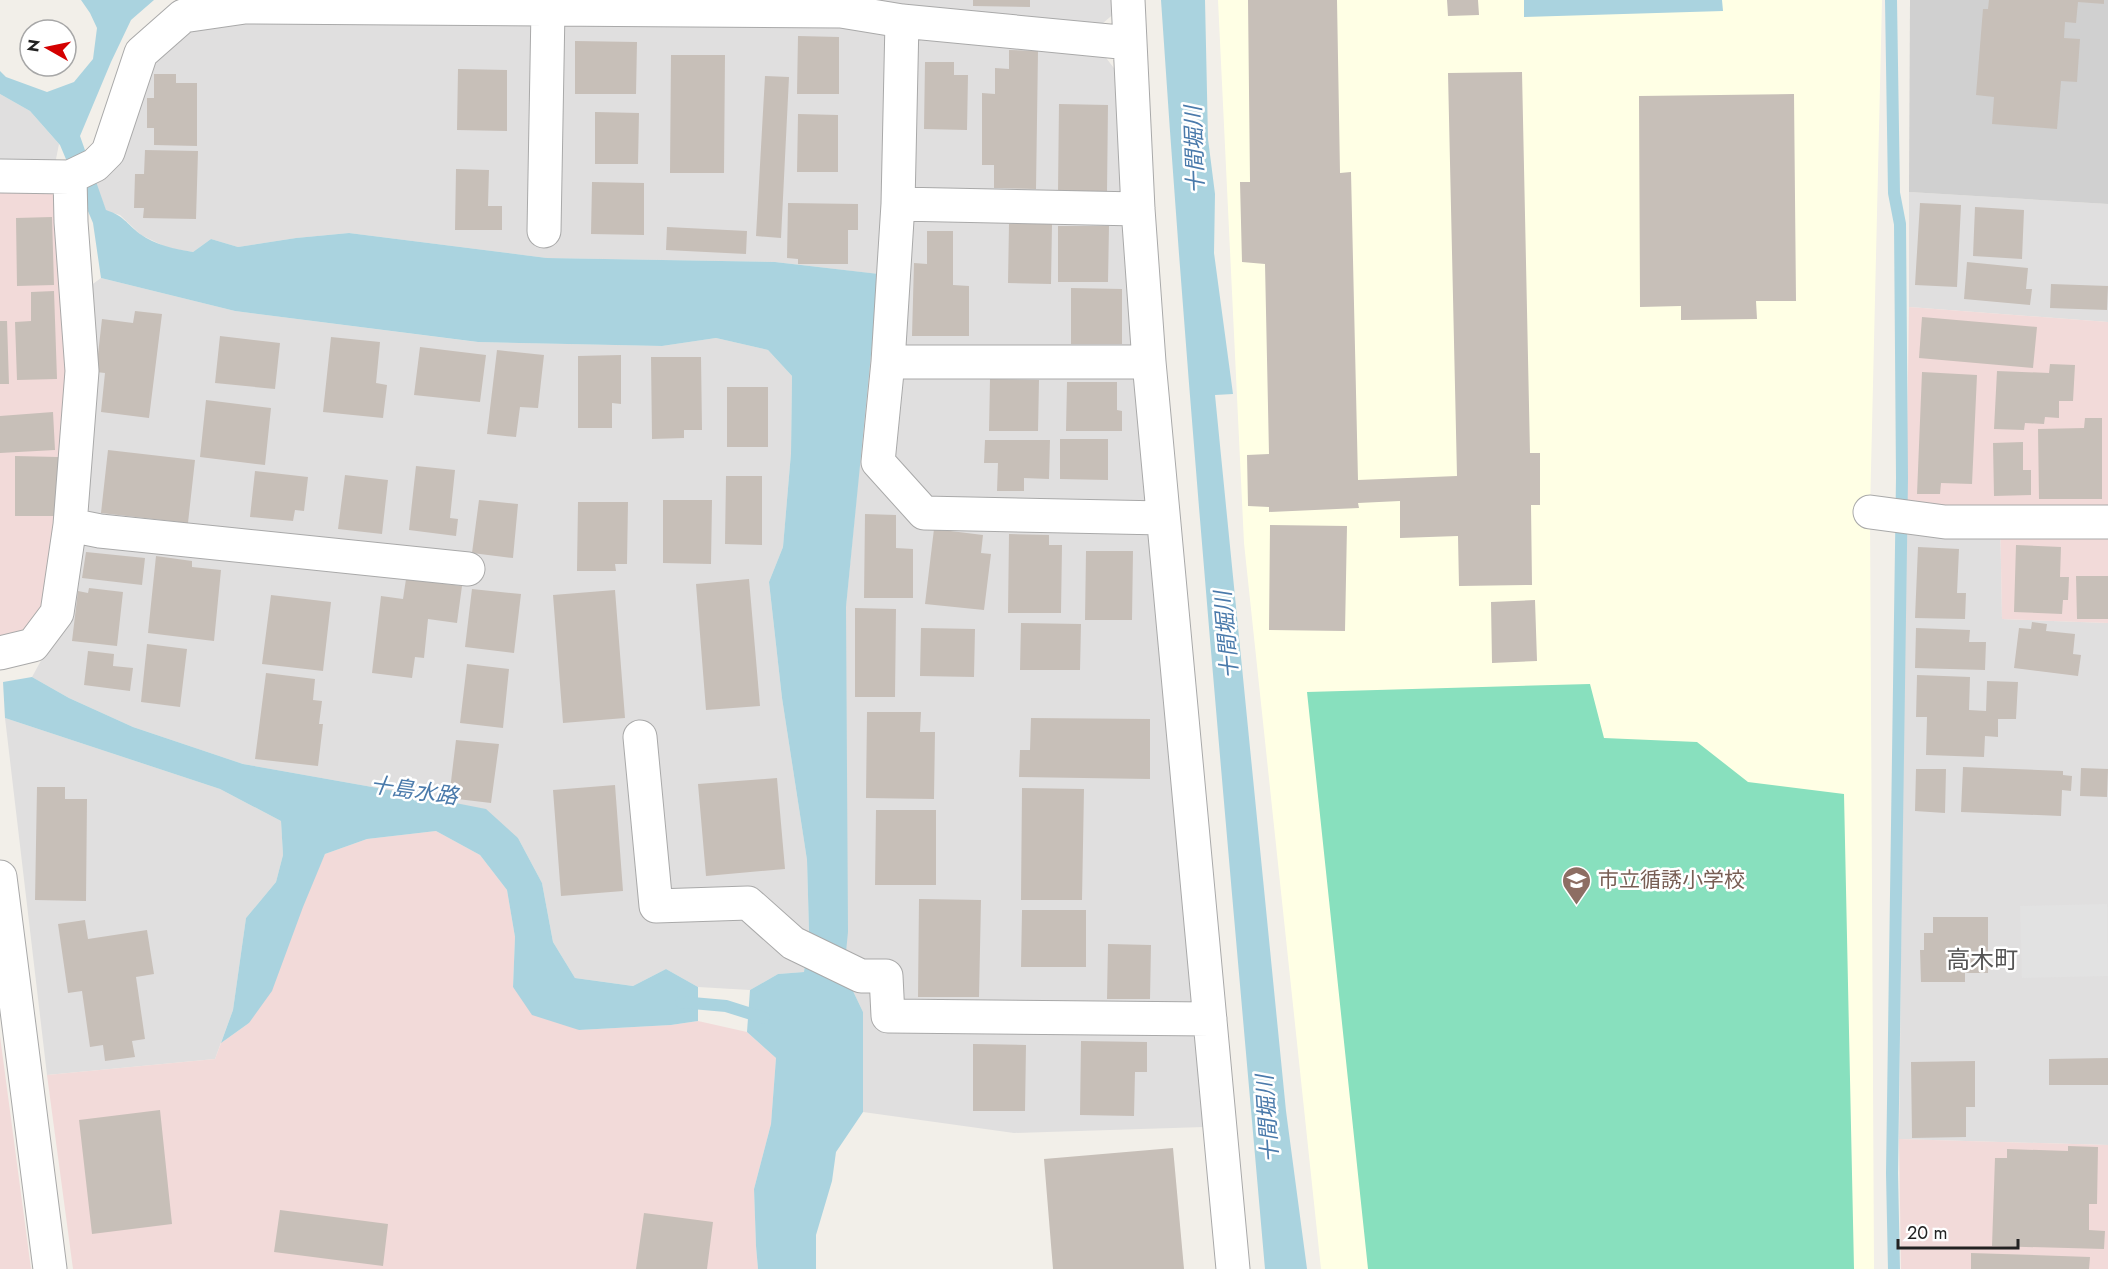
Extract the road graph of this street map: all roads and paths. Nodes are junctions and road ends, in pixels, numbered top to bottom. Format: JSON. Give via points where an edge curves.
{"nodes":[{"id":1,"x":1128,"y":0,"type":"edge"},
{"id":2,"x":303,"y":4,"type":"edge"},
{"id":3,"x":842,"y":5,"type":"edge"},
{"id":4,"x":548,"y":9,"type":"junction"},
{"id":5,"x":902,"y":21,"type":"junction"},
{"id":6,"x":1130,"y":43,"type":"junction"},
{"id":7,"x":82,"y":171,"type":"junction"},
{"id":8,"x":0,"y":176,"type":"edge"},
{"id":9,"x":898,"y":204,"type":"junction"},
{"id":10,"x":1138,"y":209,"type":"junction"},
{"id":11,"x":544,"y":231,"type":"dead end"},
{"id":12,"x":888,"y":362,"type":"junction"},
{"id":13,"x":1149,"y":362,"type":"junction"},
{"id":14,"x":1870,"y":512,"type":"dead end"},
{"id":15,"x":1163,"y":518,"type":"junction"},
{"id":16,"x":2108,"y":522,"type":"edge"},
{"id":17,"x":70,"y":525,"type":"junction"},
{"id":18,"x":468,"y":569,"type":"dead end"},
{"id":19,"x":0,"y":653,"type":"edge"},
{"id":20,"x":640,"y":737,"type":"dead end"},
{"id":21,"x":0,"y":877,"type":"edge"},
{"id":22,"x":1210,"y":1019,"type":"junction"},
{"id":23,"x":50,"y":1269,"type":"edge"},
{"id":24,"x":1233,"y":1269,"type":"edge"}],
"edges":[{"from":1,"to":6,"type":"street"},
{"from":2,"to":4,"type":"street"},
{"from":2,"to":7,"type":"street","via":[[183,16],[141,53],[108,152]]},
{"from":3,"to":4,"type":"street"},
{"from":3,"to":5,"type":"street"},
{"from":4,"to":11,"type":"street"},
{"from":5,"to":6,"type":"street"},
{"from":5,"to":9,"type":"street"},
{"from":6,"to":10,"type":"street"},
{"from":7,"to":8,"type":"street"},
{"from":7,"to":17,"type":"street","via":[[71,222],[82,371]]},
{"from":9,"to":10,"type":"street"},
{"from":9,"to":12,"type":"street"},
{"from":10,"to":13,"type":"street"},
{"from":12,"to":13,"type":"street"},
{"from":12,"to":15,"type":"street","via":[[878,462],[924,513]]},
{"from":13,"to":15,"type":"street"},
{"from":14,"to":16,"type":"street","via":[[1945,522]]},
{"from":15,"to":22,"type":"street"},
{"from":17,"to":18,"type":"street"},
{"from":17,"to":19,"type":"street","via":[[57,613],[33,645]]},
{"from":20,"to":22,"type":"street","via":[[656,906],[748,903],[793,943],[861,976],[886,976],[888,1016]]},
{"from":21,"to":23,"type":"street"},
{"from":22,"to":24,"type":"street"}]}
